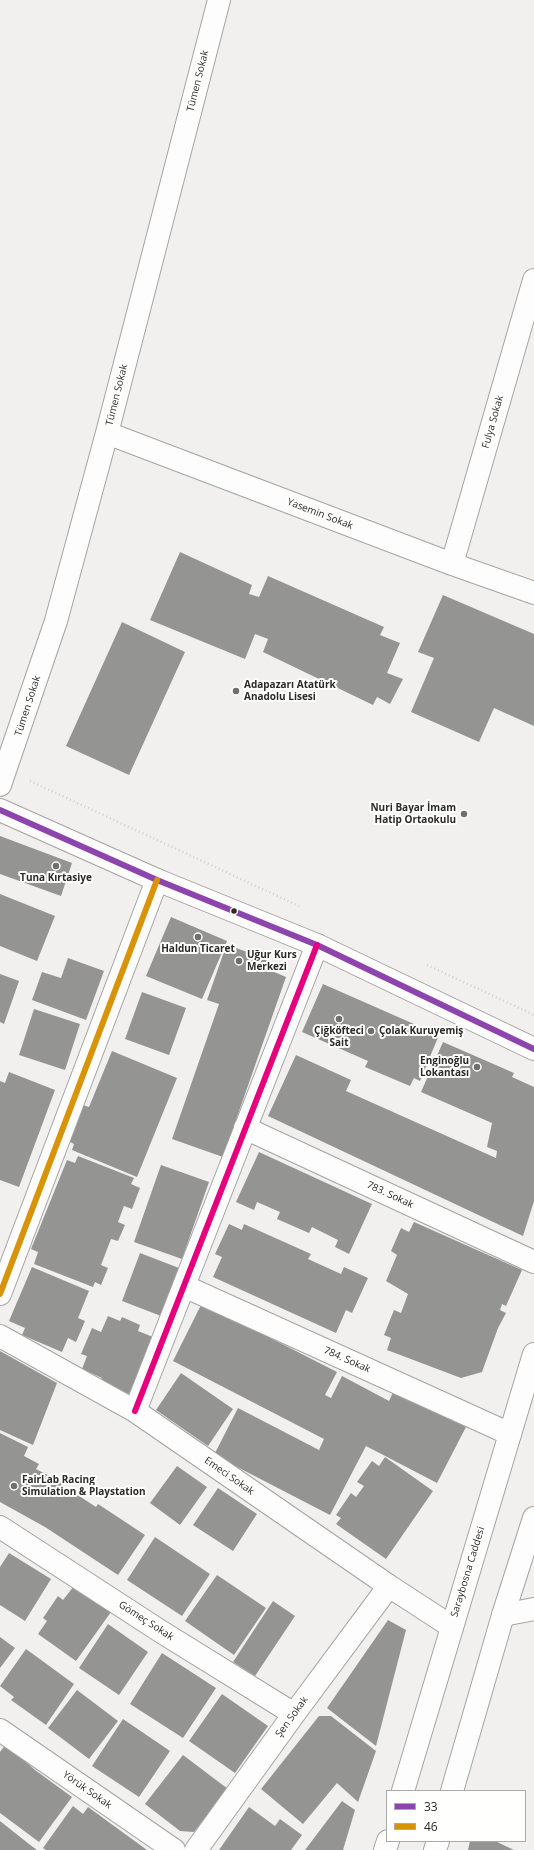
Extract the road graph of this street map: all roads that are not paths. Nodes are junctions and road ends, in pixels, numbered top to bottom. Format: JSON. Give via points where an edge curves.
{"nodes":[{"id":1,"x":219,"y":0,"type":"edge"},
{"id":2,"x":534,"y":280,"type":"edge"},
{"id":3,"x":107,"y":433,"type":"junction"},
{"id":4,"x":452,"y":564,"type":"junction"},
{"id":5,"x":534,"y":593,"type":"edge"},
{"id":6,"x":3,"y":778,"type":"edge"},
{"id":7,"x":0,"y":810,"type":"edge"},
{"id":8,"x":157,"y":880,"type":"junction"},
{"id":9,"x":317,"y":945,"type":"junction"},
{"id":10,"x":534,"y":1048,"type":"edge"},
{"id":11,"x":245,"y":1128,"type":"junction"},
{"id":12,"x":534,"y":1262,"type":"edge"},
{"id":13,"x":184,"y":1286,"type":"junction"},
{"id":14,"x":0,"y":1294,"type":"edge"},
{"id":15,"x":0,"y":1336,"type":"edge"},
{"id":16,"x":534,"y":1354,"type":"edge"},
{"id":17,"x":135,"y":1411,"type":"junction"},
{"id":18,"x":510,"y":1434,"type":"junction"},
{"id":19,"x":534,"y":1518,"type":"edge"},
{"id":20,"x":0,"y":1527,"type":"edge"},
{"id":21,"x":389,"y":1586,"type":"junction"},
{"id":22,"x":534,"y":1609,"type":"edge"},
{"id":23,"x":503,"y":1615,"type":"junction"},
{"id":24,"x":452,"y":1627,"type":"junction"},
{"id":25,"x":294,"y":1714,"type":"junction"},
{"id":26,"x":0,"y":1730,"type":"edge"},
{"id":27,"x":403,"y":1790,"type":"edge"},
{"id":28,"x":452,"y":1790,"type":"edge"},
{"id":29,"x":174,"y":1850,"type":"edge"},
{"id":30,"x":196,"y":1850,"type":"edge"}],
"edges":[{"from":1,"to":3,"type":"street","name":"Tümen Sokak"},
{"from":2,"to":4,"type":"street","name":"Fulya Sokak"},
{"from":3,"to":4,"type":"street","name":"Yasemin Sokak"},
{"from":3,"to":6,"type":"street","name":"Tümen Sokak","via":[[56,621]]},
{"from":4,"to":5,"type":"street","name":"Yasemin Sokak"},
{"from":7,"to":8,"type":"street"},
{"from":8,"to":9,"type":"street"},
{"from":8,"to":14,"type":"street"},
{"from":9,"to":10,"type":"street"},
{"from":9,"to":11,"type":"street"},
{"from":11,"to":12,"type":"street","name":"783. Sokak"},
{"from":11,"to":13,"type":"street"},
{"from":13,"to":17,"type":"street"},
{"from":13,"to":18,"type":"street","name":"784. Sokak"},
{"from":15,"to":17,"type":"street","name":"Emeci Sokak"},
{"from":16,"to":18,"type":"street","name":"Saraybosna Caddesi"},
{"from":17,"to":21,"type":"street","name":"Emeci Sokak"},
{"from":18,"to":24,"type":"street","name":"Saraybosna Caddesi"},
{"from":19,"to":23,"type":"street"},
{"from":20,"to":25,"type":"street","name":"Gömeç Sokak"},
{"from":21,"to":24,"type":"street","name":"Emeci Sokak"},
{"from":21,"to":25,"type":"street","name":"Şen Sokak"},
{"from":22,"to":23,"type":"street"},
{"from":23,"to":28,"type":"street"},
{"from":24,"to":27,"type":"street","name":"Saraybosna Caddesi"},
{"from":25,"to":30,"type":"street","name":"Şen Sokak"},
{"from":26,"to":29,"type":"street","name":"Yörük Sokak"}]}
